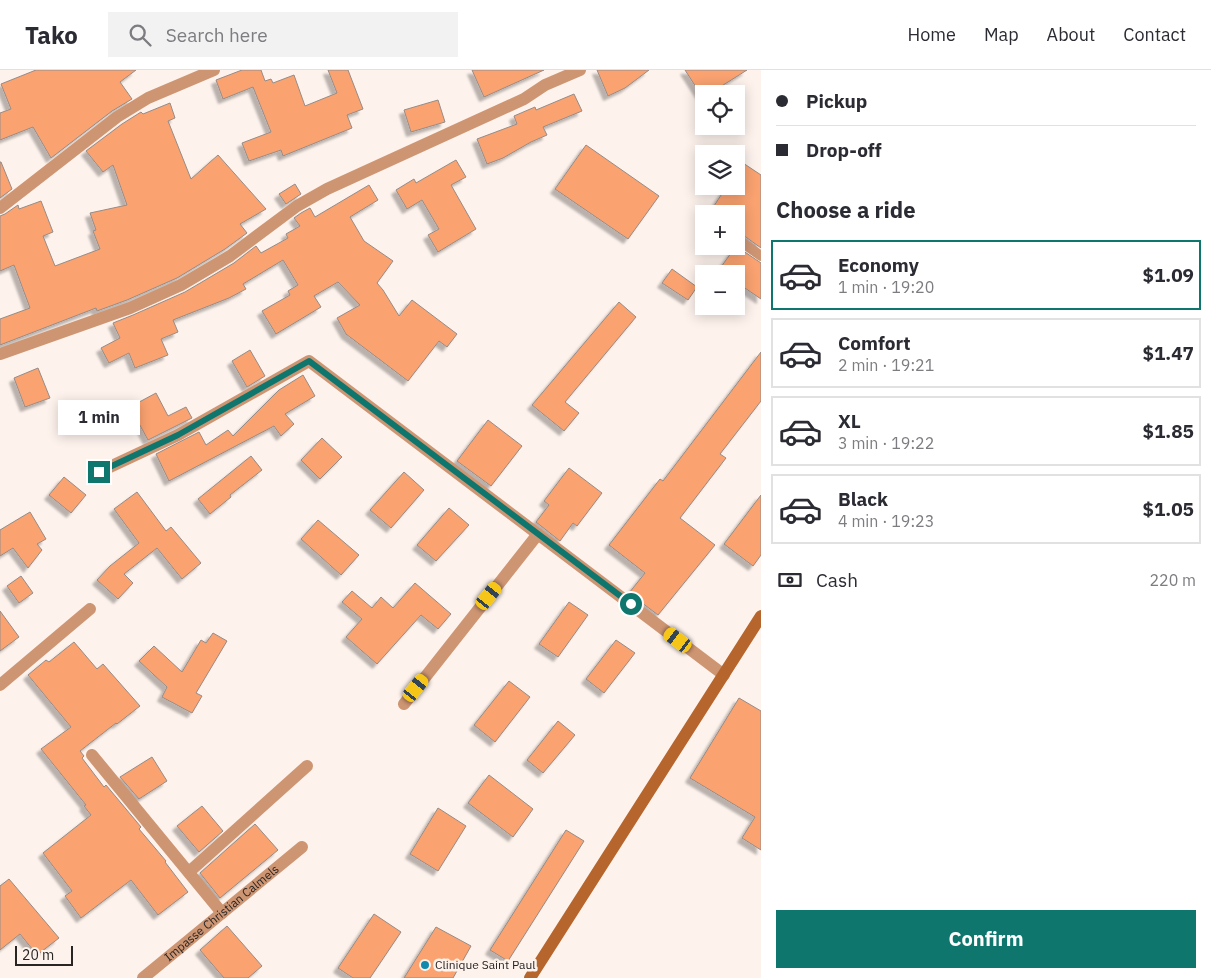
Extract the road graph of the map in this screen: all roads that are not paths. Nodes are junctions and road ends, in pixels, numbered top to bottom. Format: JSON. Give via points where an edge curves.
{"nodes":[{"id":1,"x":214,"y":70,"type":"edge"},
{"id":2,"x":580,"y":70,"type":"edge"},
{"id":3,"x":0,"y":208,"type":"edge"},
{"id":4,"x":745,"y":244,"type":"edge"},
{"id":5,"x":761,"y":256,"type":"edge"},
{"id":6,"x":0,"y":354,"type":"edge"},
{"id":7,"x":99,"y":472,"type":"dead end"},
{"id":8,"x":538,"y":534,"type":"junction"},
{"id":9,"x":90,"y":610,"type":"dead end"},
{"id":10,"x":761,"y":616,"type":"edge"},
{"id":11,"x":724,"y":674,"type":"junction"},
{"id":12,"x":0,"y":685,"type":"edge"},
{"id":13,"x":404,"y":704,"type":"dead end"},
{"id":14,"x":92,"y":755,"type":"dead end"},
{"id":15,"x":307,"y":766,"type":"dead end"},
{"id":16,"x":302,"y":847,"type":"dead end"},
{"id":17,"x":189,"y":872,"type":"junction"},
{"id":18,"x":222,"y":913,"type":"junction"},
{"id":19,"x":143,"y":978,"type":"edge"},
{"id":20,"x":530,"y":978,"type":"edge"}],
"edges":[{"from":1,"to":3,"type":"street","via":[[148,98],[117,117]]},
{"from":2,"to":6,"type":"street","via":[[327,189],[297,206],[230,256],[181,285],[130,308]]},
{"from":4,"to":5,"type":"lane"},
{"from":7,"to":8,"type":"street","via":[[178,435],[309,361]]},
{"from":8,"to":11,"type":"street"},
{"from":8,"to":13,"type":"street"},
{"from":9,"to":12,"type":"street"},
{"from":10,"to":11,"type":"street"},
{"from":11,"to":20,"type":"street"},
{"from":14,"to":17,"type":"street"},
{"from":15,"to":17,"type":"street"},
{"from":16,"to":18,"type":"street","name":"Impasse Christian Calmels"},
{"from":17,"to":18,"type":"street"},
{"from":18,"to":19,"type":"street","name":"Impasse Christian Calmels"}]}
